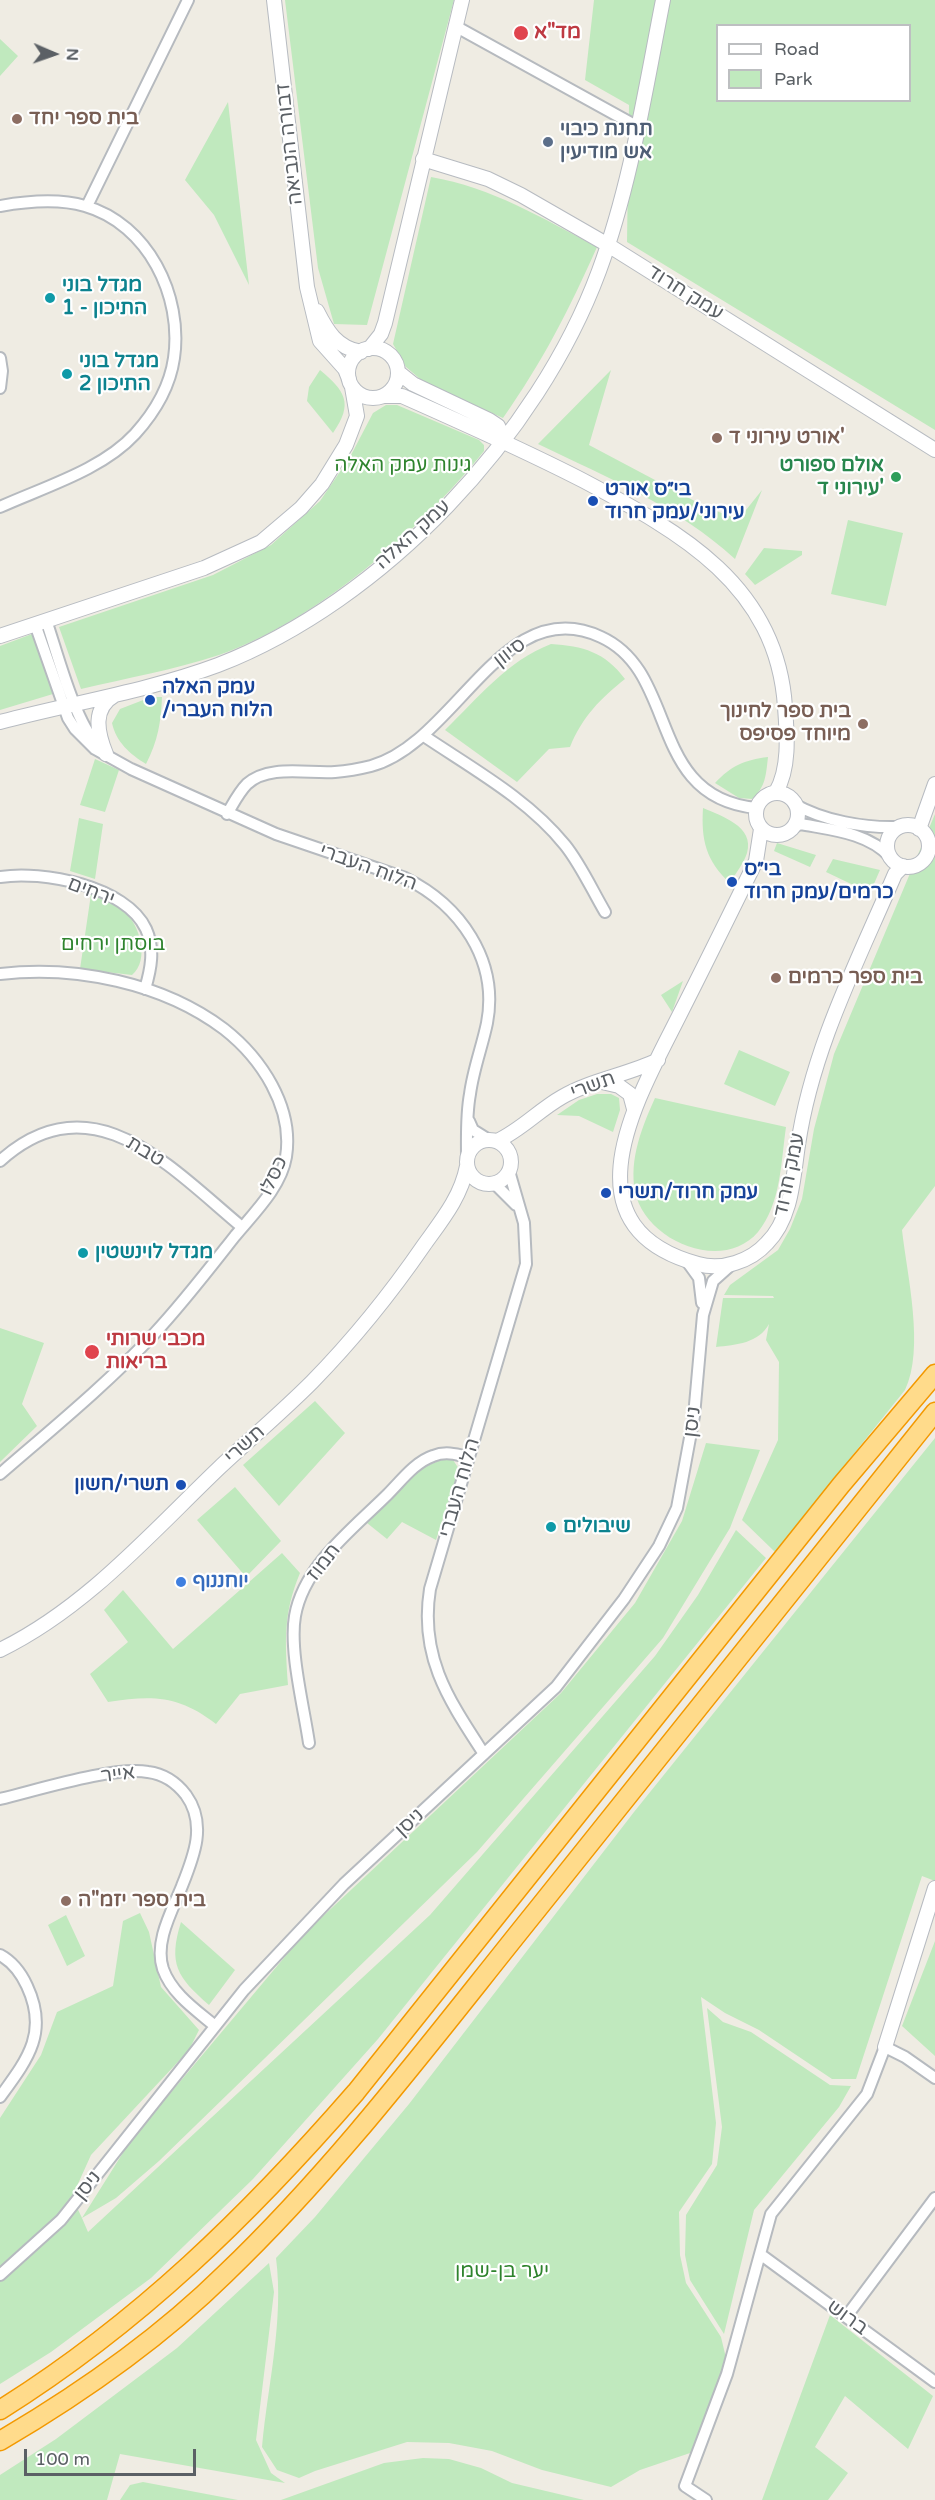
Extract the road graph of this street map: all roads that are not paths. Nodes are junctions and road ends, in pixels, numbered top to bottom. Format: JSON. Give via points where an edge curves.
{"nodes":[{"id":1,"x":188,"y":0,"type":"edge"},
{"id":2,"x":274,"y":0,"type":"edge"},
{"id":3,"x":462,"y":0,"type":"edge"},
{"id":4,"x":663,"y":0,"type":"edge"},
{"id":5,"x":455,"y":26,"type":"junction"},
{"id":6,"x":638,"y":127,"type":"junction"},
{"id":7,"x":423,"y":159,"type":"junction"},
{"id":8,"x":0,"y":206,"type":"edge"},
{"id":9,"x":87,"y":207,"type":"junction"},
{"id":10,"x":608,"y":245,"type":"junction"},
{"id":11,"x":306,"y":287,"type":"junction"},
{"id":12,"x":365,"y":350,"type":"junction"},
{"id":13,"x":0,"y":358,"type":"edge"},
{"id":14,"x":398,"y":372,"type":"junction"},
{"id":15,"x":351,"y":383,"type":"junction"},
{"id":16,"x":0,"y":388,"type":"edge"},
{"id":17,"x":385,"y":396,"type":"junction"},
{"id":18,"x":505,"y":441,"type":"junction"},
{"id":19,"x":935,"y":450,"type":"edge"},
{"id":20,"x":0,"y":507,"type":"edge"},
{"id":21,"x":40,"y":622,"type":"junction"},
{"id":22,"x":0,"y":636,"type":"edge"},
{"id":23,"x":119,"y":692,"type":"junction"},
{"id":24,"x":69,"y":703,"type":"junction"},
{"id":25,"x":0,"y":722,"type":"edge"},
{"id":26,"x":424,"y":736,"type":"junction"},
{"id":27,"x":111,"y":758,"type":"junction"},
{"id":28,"x":935,"y":784,"type":"edge"},
{"id":29,"x":770,"y":794,"type":"junction"},
{"id":30,"x":795,"y":804,"type":"junction"},
{"id":31,"x":756,"y":808,"type":"junction"},
{"id":32,"x":227,"y":814,"type":"junction"},
{"id":33,"x":898,"y":827,"type":"junction"},
{"id":34,"x":792,"y":828,"type":"junction"},
{"id":35,"x":919,"y":828,"type":"junction"},
{"id":36,"x":762,"y":829,"type":"junction"},
{"id":37,"x":890,"y":857,"type":"junction"},
{"id":38,"x":903,"y":866,"type":"junction"},
{"id":39,"x":0,"y":877,"type":"edge"},
{"id":40,"x":605,"y":912,"type":"dead end"},
{"id":41,"x":0,"y":974,"type":"edge"},
{"id":42,"x":145,"y":989,"type":"junction"},
{"id":43,"x":658,"y":1060,"type":"junction"},
{"id":44,"x":602,"y":1082,"type":"junction"},
{"id":45,"x":634,"y":1109,"type":"junction"},
{"id":46,"x":468,"y":1112,"type":"junction"},
{"id":47,"x":531,"y":1119,"type":"junction"},
{"id":48,"x":493,"y":1141,"type":"junction"},
{"id":49,"x":0,"y":1161,"type":"edge"},
{"id":50,"x":467,"y":1162,"type":"junction"},
{"id":51,"x":510,"y":1167,"type":"junction"},
{"id":52,"x":492,"y":1184,"type":"junction"},
{"id":53,"x":454,"y":1204,"type":"junction"},
{"id":54,"x":521,"y":1213,"type":"junction"},
{"id":55,"x":242,"y":1227,"type":"junction"},
{"id":56,"x":686,"y":1260,"type":"junction"},
{"id":57,"x":732,"y":1263,"type":"junction"},
{"id":58,"x":703,"y":1315,"type":"junction"},
{"id":59,"x":935,"y":1374,"type":"edge"},
{"id":60,"x":935,"y":1412,"type":"edge"},
{"id":61,"x":468,"y":1457,"type":"junction"},
{"id":62,"x":0,"y":1474,"type":"edge"},
{"id":63,"x":0,"y":1650,"type":"edge"},
{"id":64,"x":309,"y":1743,"type":"dead end"},
{"id":65,"x":484,"y":1754,"type":"junction"},
{"id":66,"x":0,"y":1798,"type":"edge"},
{"id":67,"x":935,"y":1888,"type":"edge"},
{"id":68,"x":0,"y":1955,"type":"edge"},
{"id":69,"x":215,"y":2026,"type":"junction"},
{"id":70,"x":885,"y":2047,"type":"junction"},
{"id":71,"x":935,"y":2078,"type":"edge"},
{"id":72,"x":0,"y":2097,"type":"edge"},
{"id":73,"x":935,"y":2199,"type":"edge"},
{"id":74,"x":760,"y":2254,"type":"junction"},
{"id":75,"x":0,"y":2275,"type":"edge"},
{"id":76,"x":846,"y":2317,"type":"junction"},
{"id":77,"x":933,"y":2377,"type":"edge"},
{"id":78,"x":0,"y":2410,"type":"edge"},
{"id":79,"x":0,"y":2441,"type":"edge"},
{"id":80,"x":706,"y":2500,"type":"edge"}],
"edges":[{"from":1,"to":9,"type":"street"},
{"from":2,"to":11,"type":"street","name":"דבורה הנביאה"},
{"from":3,"to":5,"type":"street"},
{"from":4,"to":6,"type":"street","name":"עמק האלה"},
{"from":5,"to":6,"type":"street"},
{"from":5,"to":7,"type":"street"},
{"from":6,"to":10,"type":"street","name":"עמק האלה"},
{"from":7,"to":10,"type":"street","name":"עמק חרוד","via":[[470,172],[507,188]]},
{"from":7,"to":12,"type":"street","via":[[385,323],[381,334]]},
{"from":8,"to":9,"type":"street","via":[[51,201]]},
{"from":9,"to":20,"type":"street","via":[[125,228],[157,265],[174,314],[174,359],[168,382],[146,420],[116,450]]},
{"from":10,"to":18,"type":"street","name":"עמק האלה","via":[[569,335]]},
{"from":10,"to":19,"type":"street","name":"עמק חרוד"},
{"from":11,"to":12,"type":"street","name":"דבורה הנביאה","via":[[333,337],[347,349]]},
{"from":11,"to":15,"type":"street","name":"דבורה הנביאה","via":[[320,341],[345,369]]},
{"from":12,"to":14,"type":"street","via":[[385,351]]},
{"from":12,"to":15,"type":"street","via":[[351,363]]},
{"from":13,"to":16,"type":"street"},
{"from":14,"to":17,"type":"street","via":[[395,386]]},
{"from":14,"to":18,"type":"street","via":[[413,384],[489,420],[502,431]]},
{"from":15,"to":17,"type":"street","via":[[363,396]]},
{"from":15,"to":21,"type":"street","via":[[357,416],[346,445],[322,484],[280,528],[242,553],[204,568]]},
{"from":17,"to":18,"type":"street","via":[[402,396]]},
{"from":18,"to":23,"type":"street","name":"עמק האלה","via":[[459,494],[405,546],[306,620],[218,664]]},
{"from":18,"to":29,"type":"street","via":[[649,516],[696,547],[733,582],[762,625],[781,677],[787,732],[785,768],[781,784]]},
{"from":21,"to":22,"type":"street"},
{"from":21,"to":24,"type":"street","name":"הלוח העברי"},
{"from":23,"to":24,"type":"street","name":"עמק האלה"},
{"from":23,"to":27,"type":"street","via":[[99,710],[99,732]]},
{"from":24,"to":25,"type":"street","name":"עמק האלה"},
{"from":24,"to":27,"type":"street","name":"הלוח העברי","via":[[75,729]]},
{"from":26,"to":31,"type":"street","name":"סיוון","via":[[510,647],[544,631],[583,631],[618,645],[631,658],[642,674],[682,765],[733,806]]},
{"from":26,"to":32,"type":"street","name":"סיוון","via":[[392,759],[354,771],[273,773],[258,777],[239,794]]},
{"from":26,"to":40,"type":"street","via":[[548,825],[579,864]]},
{"from":27,"to":32,"type":"street","name":"הלוח העברי"},
{"from":28,"to":35,"type":"street"},
{"from":29,"to":30,"type":"street","via":[[784,794]]},
{"from":29,"to":31,"type":"street"},
{"from":30,"to":33,"type":"street","via":[[810,812],[866,826]]},
{"from":30,"to":34,"type":"street","via":[[798,815]]},
{"from":31,"to":36,"type":"street"},
{"from":32,"to":46,"type":"street","name":"הלוח העברי","via":[[405,878],[424,888],[461,921],[483,962],[489,1003]]},
{"from":33,"to":35,"type":"street"},
{"from":33,"to":37,"type":"street","via":[[888,838]]},
{"from":34,"to":36,"type":"street","via":[[779,835]]},
{"from":34,"to":37,"type":"street","via":[[800,824],[863,839],[881,846]]},
{"from":35,"to":38,"type":"street","via":[[928,841],[927,854],[917,864]]},
{"from":36,"to":43,"type":"street","name":"עמק חרוד","via":[[756,861]]},
{"from":37,"to":38,"type":"street"},
{"from":38,"to":57,"type":"street","name":"עמק חרוד","via":[[895,874],[817,1059],[786,1211],[768,1243],[751,1257]]},
{"from":39,"to":42,"type":"street","name":"ירחים","via":[[63,880],[96,889],[126,906],[145,928],[149,939],[152,956]]},
{"from":41,"to":42,"type":"street","name":"כסלו","via":[[80,976]]},
{"from":42,"to":55,"type":"street","name":"כסלו","via":[[191,1006],[239,1041],[261,1066],[278,1097],[285,1120],[286,1159],[268,1196]]},
{"from":43,"to":44,"type":"street","name":"תשרי"},
{"from":43,"to":45,"type":"street","name":"עמק חרוד"},
{"from":44,"to":45,"type":"street","via":[[619,1086],[630,1094]]},
{"from":44,"to":47,"type":"street","name":"תשרי","via":[[562,1097]]},
{"from":45,"to":56,"type":"street","name":"עמק חרוד","via":[[620,1160],[621,1196],[627,1213],[646,1239]]},
{"from":46,"to":48,"type":"street","via":[[473,1130]]},
{"from":46,"to":50,"type":"street","name":"הלוח העברי"},
{"from":47,"to":48,"type":"street","name":"תשרי"},
{"from":47,"to":51,"type":"street","name":"תשרי","via":[[516,1144]]},
{"from":48,"to":50,"type":"street","via":[[475,1145]]},
{"from":48,"to":51,"type":"street","via":[[507,1149]]},
{"from":49,"to":55,"type":"street","name":"טבת","via":[[31,1138],[68,1127],[126,1137],[164,1162]]},
{"from":50,"to":52,"type":"street","via":[[474,1179]]},
{"from":50,"to":53,"type":"street","name":"תשרי"},
{"from":51,"to":52,"type":"street"},
{"from":51,"to":54,"type":"street","name":"הלוח העברי"},
{"from":52,"to":53,"type":"street","name":"תשרי","via":[[466,1194]]},
{"from":52,"to":54,"type":"street","name":"הלוח העברי","via":[[513,1199]]},
{"from":53,"to":63,"type":"street","name":"תשרי","via":[[396,1283],[314,1380],[101,1582]]},
{"from":54,"to":61,"type":"street","name":"הלוח העברי","via":[[527,1242],[526,1264]]},
{"from":55,"to":62,"type":"street","name":"כסלו","via":[[152,1336]]},
{"from":56,"to":57,"type":"street","name":"עמק חרוד","via":[[702,1265]]},
{"from":56,"to":58,"type":"street","name":"ניסן","via":[[699,1278]]},
{"from":57,"to":58,"type":"street","name":"ניסן","via":[[713,1281]]},
{"from":58,"to":65,"type":"street","name":"ניסן","via":[[687,1465],[677,1508],[659,1546],[624,1599],[556,1687]]},
{"from":59,"to":78,"type":"highway","via":[[840,1485],[356,2092],[284,2175],[122,2325]]},
{"from":60,"to":79,"type":"highway","via":[[328,2167],[224,2276],[181,2314],[71,2396]]},
{"from":61,"to":64,"type":"street","name":"תמוז","via":[[443,1453],[420,1463],[332,1550],[309,1580],[294,1617]]},
{"from":61,"to":65,"type":"street","name":"הלוח העברי","via":[[430,1589],[427,1633],[444,1688]]},
{"from":65,"to":69,"type":"street","name":"ניסן","via":[[344,1884]]},
{"from":66,"to":69,"type":"street","name":"אייר","via":[[132,1770],[165,1777],[178,1785],[195,1814],[197,1847],[160,1948],[169,1982]]},
{"from":67,"to":70,"type":"street"},
{"from":68,"to":72,"type":"street","via":[[22,1975],[37,2016],[36,2037],[27,2060]]},
{"from":69,"to":75,"type":"street","name":"ניסן","via":[[61,2220]]},
{"from":70,"to":71,"type":"street"},
{"from":70,"to":74,"type":"street","via":[[867,2094],[771,2214]]},
{"from":73,"to":76,"type":"street"},
{"from":74,"to":76,"type":"street","name":"ברוש"},
{"from":74,"to":80,"type":"street","via":[[718,2403],[686,2486]]},
{"from":76,"to":77,"type":"street","name":"ברוש"}]}
